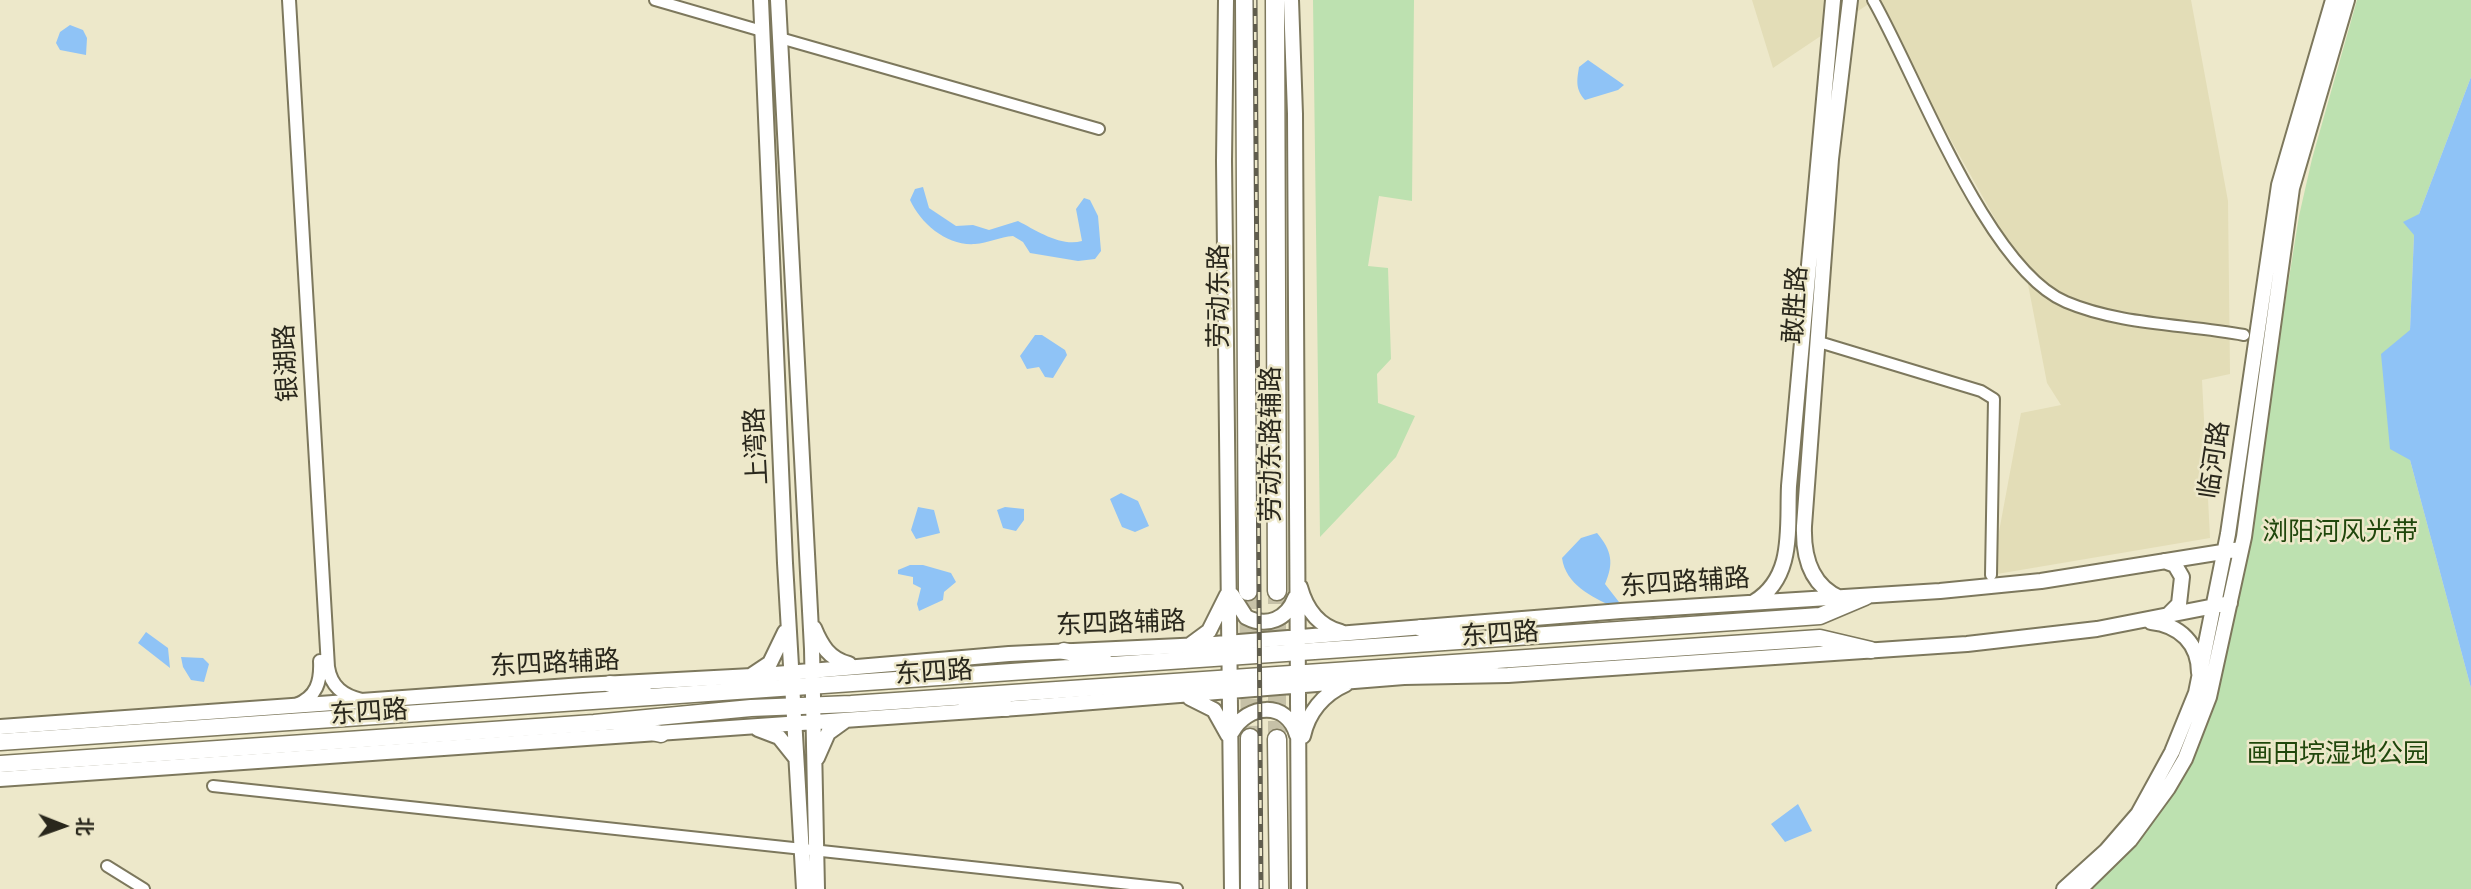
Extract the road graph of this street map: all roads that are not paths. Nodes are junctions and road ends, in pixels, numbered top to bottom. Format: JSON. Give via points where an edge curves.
{"nodes":[{"id":1,"x":282,"y":0,"type":"edge"},
{"id":2,"x":289,"y":0,"type":"edge"},
{"id":3,"x":655,"y":0,"type":"edge"},
{"id":4,"x":761,"y":0,"type":"edge"},
{"id":5,"x":778,"y":0,"type":"edge"},
{"id":6,"x":1226,"y":0,"type":"edge"},
{"id":7,"x":1245,"y":0,"type":"edge"},
{"id":8,"x":1275,"y":0,"type":"edge"},
{"id":9,"x":1291,"y":0,"type":"edge"},
{"id":10,"x":1833,"y":0,"type":"edge"},
{"id":11,"x":1850,"y":0,"type":"edge"},
{"id":12,"x":1873,"y":0,"type":"edge"},
{"id":13,"x":2333,"y":0,"type":"edge"},
{"id":14,"x":2347,"y":0,"type":"edge"},
{"id":15,"x":762,"y":31,"type":"junction"},
{"id":16,"x":780,"y":38,"type":"junction"},
{"id":17,"x":1099,"y":129,"type":"dead end"},
{"id":18,"x":2244,"y":335,"type":"dead end"},
{"id":19,"x":1819,"y":342,"type":"junction"},
{"id":20,"x":2232,"y":508,"type":"junction"},
{"id":21,"x":2241,"y":549,"type":"junction"},
{"id":22,"x":2225,"y":552,"type":"junction"},
{"id":23,"x":2198,"y":556,"type":"junction"},
{"id":24,"x":2164,"y":561,"type":"junction"},
{"id":25,"x":1296,"y":572,"type":"junction"},
{"id":26,"x":1991,"y":575,"type":"dead end"},
{"id":27,"x":1236,"y":586,"type":"junction"},
{"id":28,"x":1277,"y":591,"type":"tunnel mouth"},
{"id":29,"x":1297,"y":594,"type":"junction"},
{"id":30,"x":1865,"y":597,"type":"junction"},
{"id":31,"x":1841,"y":599,"type":"junction"},
{"id":32,"x":1754,"y":602,"type":"junction"},
{"id":33,"x":2223,"y":604,"type":"junction"},
{"id":34,"x":810,"y":616,"type":"junction"},
{"id":35,"x":2167,"y":616,"type":"junction"},
{"id":36,"x":787,"y":617,"type":"junction"},
{"id":37,"x":2133,"y":622,"type":"junction"},
{"id":38,"x":1421,"y":628,"type":"junction"},
{"id":39,"x":1349,"y":634,"type":"junction"},
{"id":40,"x":1482,"y":640,"type":"junction"},
{"id":41,"x":1297,"y":645,"type":"junction"},
{"id":42,"x":1188,"y":646,"type":"junction"},
{"id":43,"x":1231,"y":650,"type":"junction"},
{"id":44,"x":1871,"y":650,"type":"junction"},
{"id":45,"x":1064,"y":651,"type":"junction"},
{"id":46,"x":1342,"y":651,"type":"junction"},
{"id":47,"x":1150,"y":662,"type":"junction"},
{"id":48,"x":1126,"y":663,"type":"junction"},
{"id":49,"x":1434,"y":664,"type":"junction"},
{"id":50,"x":864,"y":666,"type":"junction"},
{"id":51,"x":1492,"y":674,"type":"junction"},
{"id":52,"x":752,"y":676,"type":"junction"},
{"id":53,"x":1348,"y":676,"type":"junction"},
{"id":54,"x":812,"y":678,"type":"junction"},
{"id":55,"x":792,"y":679,"type":"junction"},
{"id":56,"x":1298,"y":679,"type":"junction"},
{"id":57,"x":2199,"y":683,"type":"junction"},
{"id":58,"x":610,"y":684,"type":"junction"},
{"id":59,"x":1231,"y":684,"type":"junction"},
{"id":60,"x":716,"y":691,"type":"junction"},
{"id":61,"x":663,"y":695,"type":"junction"},
{"id":62,"x":1174,"y":697,"type":"junction"},
{"id":63,"x":936,"y":698,"type":"junction"},
{"id":64,"x":366,"y":701,"type":"junction"},
{"id":65,"x":891,"y":701,"type":"junction"},
{"id":66,"x":293,"y":706,"type":"junction"},
{"id":67,"x":1006,"y":708,"type":"junction"},
{"id":68,"x":813,"y":713,"type":"junction"},
{"id":69,"x":794,"y":715,"type":"junction"},
{"id":70,"x":851,"y":718,"type":"junction"},
{"id":71,"x":608,"y":722,"type":"junction"},
{"id":72,"x":0,"y":727,"type":"edge"},
{"id":73,"x":746,"y":728,"type":"junction"},
{"id":74,"x":1231,"y":733,"type":"junction"},
{"id":75,"x":661,"y":734,"type":"junction"},
{"id":76,"x":1250,"y":738,"type":"tunnel mouth"},
{"id":77,"x":1277,"y":739,"type":"tunnel mouth"},
{"id":78,"x":1298,"y":740,"type":"junction"},
{"id":79,"x":0,"y":742,"type":"edge"},
{"id":80,"x":1231,"y":749,"type":"junction"},
{"id":81,"x":1298,"y":762,"type":"junction"},
{"id":82,"x":0,"y":764,"type":"edge"},
{"id":83,"x":798,"y":765,"type":"junction"},
{"id":84,"x":815,"y":774,"type":"junction"},
{"id":85,"x":0,"y":779,"type":"edge"},
{"id":86,"x":214,"y":786,"type":"dead end"},
{"id":87,"x":802,"y":848,"type":"junction"},
{"id":88,"x":817,"y":849,"type":"junction"},
{"id":89,"x":107,"y":866,"type":"dead end"},
{"id":90,"x":1133,"y":887,"type":"edge"},
{"id":91,"x":144,"y":889,"type":"edge"},
{"id":92,"x":804,"y":889,"type":"edge"},
{"id":93,"x":817,"y":889,"type":"edge"},
{"id":94,"x":1177,"y":889,"type":"edge"},
{"id":95,"x":1232,"y":889,"type":"edge"},
{"id":96,"x":1250,"y":889,"type":"edge"},
{"id":97,"x":1279,"y":889,"type":"edge"},
{"id":98,"x":1299,"y":889,"type":"edge"},
{"id":99,"x":2064,"y":889,"type":"edge"},
{"id":100,"x":2080,"y":889,"type":"edge"}],
"edges":[{"from":1,"to":66,"type":"street","name":"银湖路","via":[[321,668],[316,689]]},
{"from":2,"to":64,"type":"street","name":"银湖路","via":[[329,678],[341,691]]},
{"from":3,"to":15,"type":"street"},
{"from":4,"to":15,"type":"main road","name":"上湾路"},
{"from":5,"to":16,"type":"main road","name":"上湾路"},
{"from":6,"to":27,"type":"main road","name":"劳动东路辅路","via":[[1224,161]]},
{"from":7,"to":27,"type":"highway","name":"劳动东路"},
{"from":8,"to":28,"type":"highway"},
{"from":9,"to":25,"type":"main road","name":"劳动东路辅路"},
{"from":10,"to":32,"type":"main road","name":"敢胜路","via":[[1788,486],[1786,559],[1775,583]]},
{"from":11,"to":19,"type":"main road","name":"敢胜路","via":[[1831,159]]},
{"from":12,"to":18,"type":"street","via":[[1969,192],[2026,274],[2063,301],[2119,319]]},
{"from":13,"to":20,"type":"main road","name":"临河路","via":[[2279,185]]},
{"from":14,"to":21,"type":"main road","name":"临河路","via":[[2292,188]]},
{"from":15,"to":36,"type":"main road","name":"上湾路"},
{"from":16,"to":17,"type":"street"},
{"from":16,"to":34,"type":"main road","name":"上湾路"},
{"from":19,"to":26,"type":"street","via":[[1981,391],[1994,399]]},
{"from":19,"to":31,"type":"main road","name":"敢胜路","via":[[1804,540],[1815,578]]},
{"from":20,"to":22,"type":"main road","name":"临河路"},
{"from":20,"to":23,"type":"main road","via":[[2219,540]]},
{"from":21,"to":22,"type":"main road","name":"东四路辅路"},
{"from":21,"to":33,"type":"main road","name":"临河路"},
{"from":22,"to":23,"type":"main road","name":"东四路辅路"},
{"from":22,"to":33,"type":"main road","name":"临河路"},
{"from":23,"to":24,"type":"main road","name":"东四路辅路"},
{"from":24,"to":30,"type":"main road","name":"东四路辅路","via":[[2000,586]]},
{"from":24,"to":35,"type":"main road","via":[[2175,565],[2182,576],[2179,604]]},
{"from":25,"to":29,"type":"main road","name":"劳动东路辅路"},
{"from":25,"to":39,"type":"main road","via":[[1309,610],[1325,626]]},
{"from":27,"to":29,"type":"main road","via":[[1246,617],[1267,622],[1287,613]]},
{"from":27,"to":42,"type":"main road","via":[[1202,638]]},
{"from":27,"to":43,"type":"main road","name":"劳动东路辅路"},
{"from":29,"to":41,"type":"main road","name":"劳动东路辅路"},
{"from":30,"to":31,"type":"main road","name":"东四路辅路"},
{"from":30,"to":40,"type":"main road","name":"东四路","via":[[1820,617]]},
{"from":31,"to":32,"type":"main road","name":"东四路辅路"},
{"from":32,"to":38,"type":"main road","name":"东四路辅路"},
{"from":33,"to":35,"type":"main road"},
{"from":33,"to":57,"type":"main road","name":"临河路"},
{"from":33,"to":100,"type":"main road","name":"临河路","via":[[2209,697],[2185,759],[2130,840]]},
{"from":34,"to":50,"type":"main road","via":[[817,637],[834,658]]},
{"from":34,"to":54,"type":"main road","name":"上湾路"},
{"from":35,"to":37,"type":"main road"},
{"from":36,"to":52,"type":"main road","via":[[776,654]]},
{"from":36,"to":55,"type":"main road","name":"上湾路"},
{"from":37,"to":44,"type":"main road","via":[[2050,635]]},
{"from":37,"to":57,"type":"main road","via":[[2171,626],[2187,639],[2198,658]]},
{"from":38,"to":39,"type":"main road","name":"东四路辅路"},
{"from":38,"to":40,"type":"main road"},
{"from":39,"to":41,"type":"main road","name":"东四路辅路"},
{"from":40,"to":46,"type":"main road","name":"东四路"},
{"from":41,"to":43,"type":"main road","name":"东四路"},
{"from":41,"to":46,"type":"main road","name":"东四路"},
{"from":41,"to":56,"type":"main road","name":"劳动东路辅路"},
{"from":42,"to":43,"type":"main road","name":"东四路辅路"},
{"from":42,"to":45,"type":"main road","name":"东四路辅路"},
{"from":42,"to":47,"type":"main road"},
{"from":43,"to":47,"type":"main road","name":"东四路"},
{"from":43,"to":59,"type":"main road","name":"劳动东路辅路"},
{"from":44,"to":49,"type":"main road","name":"东四路","via":[[1820,638]]},
{"from":44,"to":51,"type":"main road"},
{"from":45,"to":48,"type":"main road"},
{"from":45,"to":50,"type":"main road","name":"东四路辅路"},
{"from":46,"to":53,"type":"main road","via":[[1332,656],[1330,664]]},
{"from":47,"to":48,"type":"main road","name":"东四路"},
{"from":48,"to":54,"type":"main road","name":"东四路"},
{"from":49,"to":51,"type":"main road"},
{"from":49,"to":53,"type":"main road","name":"东四路"},
{"from":50,"to":54,"type":"main road","name":"东四路辅路"},
{"from":51,"to":53,"type":"main road"},
{"from":52,"to":55,"type":"main road","name":"东四路辅路"},
{"from":52,"to":58,"type":"main road","name":"东四路辅路"},
{"from":52,"to":60,"type":"main road"},
{"from":53,"to":56,"type":"main road","name":"东四路"},
{"from":53,"to":81,"type":"main road","via":[[1310,715]]},
{"from":54,"to":55,"type":"main road","name":"东四路"},
{"from":54,"to":68,"type":"main road","name":"上湾路"},
{"from":55,"to":60,"type":"main road","name":"东四路"},
{"from":55,"to":69,"type":"main road","name":"上湾路"},
{"from":56,"to":59,"type":"main road","name":"东四路"},
{"from":56,"to":78,"type":"main road","name":"劳动东路辅路"},
{"from":57,"to":99,"type":"main road","name":"临河路","via":[[2172,752],[2138,814]]},
{"from":58,"to":61,"type":"main road"},
{"from":58,"to":64,"type":"main road","name":"东四路辅路"},
{"from":59,"to":62,"type":"main road"},
{"from":59,"to":63,"type":"main road","name":"东四路"},
{"from":59,"to":74,"type":"main road","name":"劳动东路辅路"},
{"from":60,"to":61,"type":"main road","name":"东四路"},
{"from":61,"to":79,"type":"main road","name":"东四路"},
{"from":62,"to":67,"type":"main road"},
{"from":62,"to":80,"type":"main road","via":[[1199,701],[1214,710],[1225,726]]},
{"from":63,"to":65,"type":"main road","name":"东四路"},
{"from":63,"to":67,"type":"main road"},
{"from":64,"to":66,"type":"main road","name":"东四路辅路"},
{"from":65,"to":68,"type":"main road","name":"东四路"},
{"from":65,"to":70,"type":"main road"},
{"from":66,"to":72,"type":"main road","name":"东四路辅路"},
{"from":67,"to":70,"type":"main road"},
{"from":68,"to":69,"type":"main road","name":"东四路"},
{"from":68,"to":70,"type":"main road"},
{"from":68,"to":84,"type":"main road","name":"上湾路"},
{"from":69,"to":71,"type":"main road","name":"东四路"},
{"from":69,"to":73,"type":"main road"},
{"from":69,"to":83,"type":"main road","name":"上湾路"},
{"from":70,"to":84,"type":"main road","via":[[828,733],[819,748]]},
{"from":71,"to":75,"type":"main road"},
{"from":71,"to":82,"type":"main road","name":"东四路"},
{"from":73,"to":75,"type":"main road"},
{"from":73,"to":83,"type":"main road","via":[[779,737],[791,748]]},
{"from":74,"to":78,"type":"main road","via":[[1244,715],[1269,709],[1292,724]]},
{"from":74,"to":80,"type":"main road","name":"劳动东路辅路"},
{"from":75,"to":85,"type":"main road"},
{"from":76,"to":96,"type":"highway"},
{"from":77,"to":97,"type":"highway"},
{"from":78,"to":81,"type":"main road","name":"劳动东路辅路"},
{"from":80,"to":95,"type":"main road","name":"劳动东路辅路"},
{"from":81,"to":98,"type":"main road","name":"劳动东路辅路"},
{"from":83,"to":87,"type":"main road","name":"上湾路"},
{"from":84,"to":88,"type":"main road","name":"上湾路"},
{"from":86,"to":87,"type":"street"},
{"from":87,"to":88,"type":"street"},
{"from":87,"to":92,"type":"main road","name":"上湾路"},
{"from":88,"to":90,"type":"street"},
{"from":88,"to":93,"type":"main road","name":"上湾路"},
{"from":89,"to":91,"type":"street"},
{"from":90,"to":94,"type":"street"}]}
